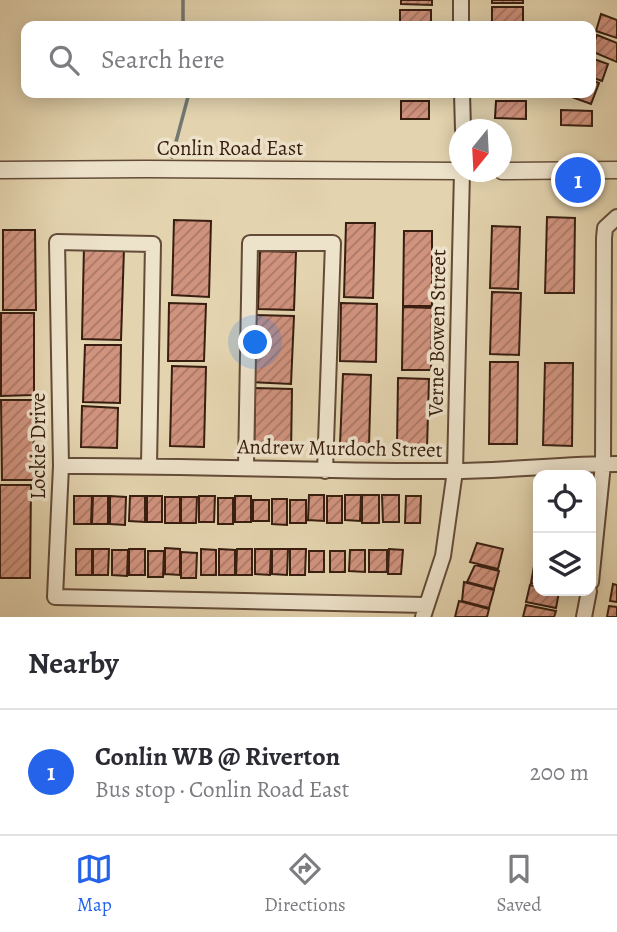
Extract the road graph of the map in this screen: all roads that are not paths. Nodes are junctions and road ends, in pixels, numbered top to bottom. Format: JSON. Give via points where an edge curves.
{"nodes":[{"id":1,"x":461,"y":0,"type":"edge"},
{"id":2,"x":461,"y":21,"type":"edge"},
{"id":3,"x":462,"y":98,"type":"edge"},
{"id":4,"x":463,"y":119,"type":"edge"},
{"id":5,"x":0,"y":170,"type":"edge"},
{"id":6,"x":617,"y":170,"type":"edge"},
{"id":7,"x":449,"y":171,"type":"edge"},
{"id":8,"x":512,"y":171,"type":"edge"},
{"id":9,"x":461,"y":182,"type":"edge"},
{"id":10,"x":617,"y":217,"type":"edge"},
{"id":11,"x":610,"y":464,"type":"edge"},
{"id":12,"x":61,"y":466,"type":"junction"},
{"id":13,"x":149,"y":466,"type":"junction"},
{"id":14,"x":246,"y":467,"type":"junction"},
{"id":15,"x":325,"y":471,"type":"junction"},
{"id":16,"x":456,"y":471,"type":"junction"},
{"id":17,"x":596,"y":551,"type":"edge"},
{"id":18,"x":588,"y":596,"type":"edge"},
{"id":19,"x":424,"y":611,"type":"edge"},
{"id":20,"x":584,"y":617,"type":"edge"}],
"edges":[{"from":1,"to":2,"type":"street"},
{"from":3,"to":4,"type":"street"},
{"from":5,"to":7,"type":"street","name":"Conlin Road East"},
{"from":6,"to":8,"type":"street"},
{"from":9,"to":16,"type":"street","name":"Verne Bowen Street"},
{"from":10,"to":11,"type":"street","via":[[605,229],[604,238]]},
{"from":11,"to":16,"type":"street","name":"Andrew Murdoch Street"},
{"from":11,"to":17,"type":"street"},
{"from":12,"to":13,"type":"street","name":"Andrew Murdoch Street"},
{"from":12,"to":13,"type":"street","name":"Lockie Drive","via":[[57,242],[153,244]]},
{"from":12,"to":19,"type":"street","name":"Lockie Drive","via":[[55,597]]},
{"from":13,"to":14,"type":"street","name":"Andrew Murdoch Street"},
{"from":14,"to":15,"type":"street","name":"Andrew Murdoch Street"},
{"from":14,"to":15,"type":"street","via":[[250,243],[333,243]]},
{"from":15,"to":16,"type":"street","name":"Andrew Murdoch Street"},
{"from":16,"to":19,"type":"street","name":"Verne Bowen Street","via":[[443,556]]},
{"from":18,"to":20,"type":"street"}]}
